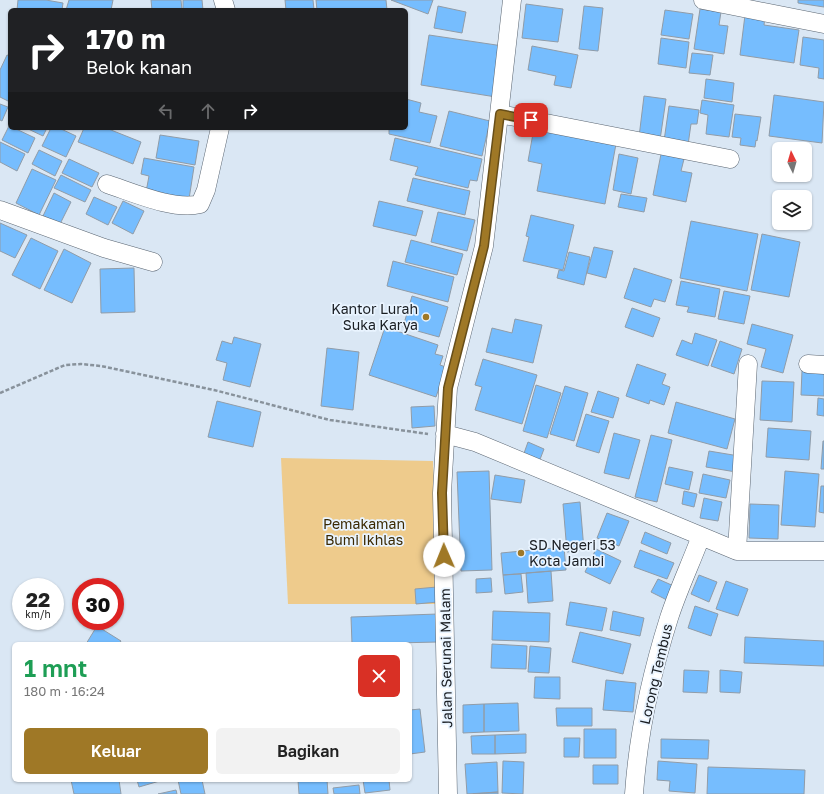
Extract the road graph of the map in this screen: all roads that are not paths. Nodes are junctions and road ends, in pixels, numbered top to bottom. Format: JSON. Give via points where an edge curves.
{"nodes":[{"id":1,"x":512,"y":0,"type":"edge"},
{"id":2,"x":703,"y":0,"type":"edge"},
{"id":3,"x":824,"y":24,"type":"edge"},
{"id":4,"x":500,"y":114,"type":"junction"},
{"id":5,"x":220,"y":130,"type":"edge"},
{"id":6,"x":730,"y":159,"type":"dead end"},
{"id":7,"x":107,"y":184,"type":"dead end"},
{"id":8,"x":0,"y":210,"type":"edge"},
{"id":9,"x":153,"y":262,"type":"dead end"},
{"id":10,"x":748,"y":364,"type":"dead end"},
{"id":11,"x":445,"y":434,"type":"junction"},
{"id":12,"x":702,"y":536,"type":"junction"},
{"id":13,"x":737,"y":551,"type":"junction"},
{"id":14,"x":824,"y":551,"type":"edge"},
{"id":15,"x":448,"y":794,"type":"edge"},
{"id":16,"x":634,"y":794,"type":"edge"}],
"edges":[{"from":1,"to":4,"type":"street","name":"Jalan Serunai Malam"},
{"from":2,"to":3,"type":"street"},
{"from":4,"to":6,"type":"street"},
{"from":4,"to":11,"type":"street","name":"Jalan Serunai Malam","via":[[484,246],[448,388]]},
{"from":5,"to":7,"type":"street","via":[[206,190],[200,204],[168,203]]},
{"from":8,"to":9,"type":"street","via":[[104,248]]},
{"from":10,"to":13,"type":"street"},
{"from":11,"to":12,"type":"street","via":[[475,442]]},
{"from":11,"to":15,"type":"street","name":"Jalan Serunai Malam","via":[[442,493]]},
{"from":12,"to":13,"type":"street"},
{"from":12,"to":16,"type":"street","name":"Lorong Tembus","via":[[669,617],[655,664],[635,770]]},
{"from":13,"to":14,"type":"street"}]}
